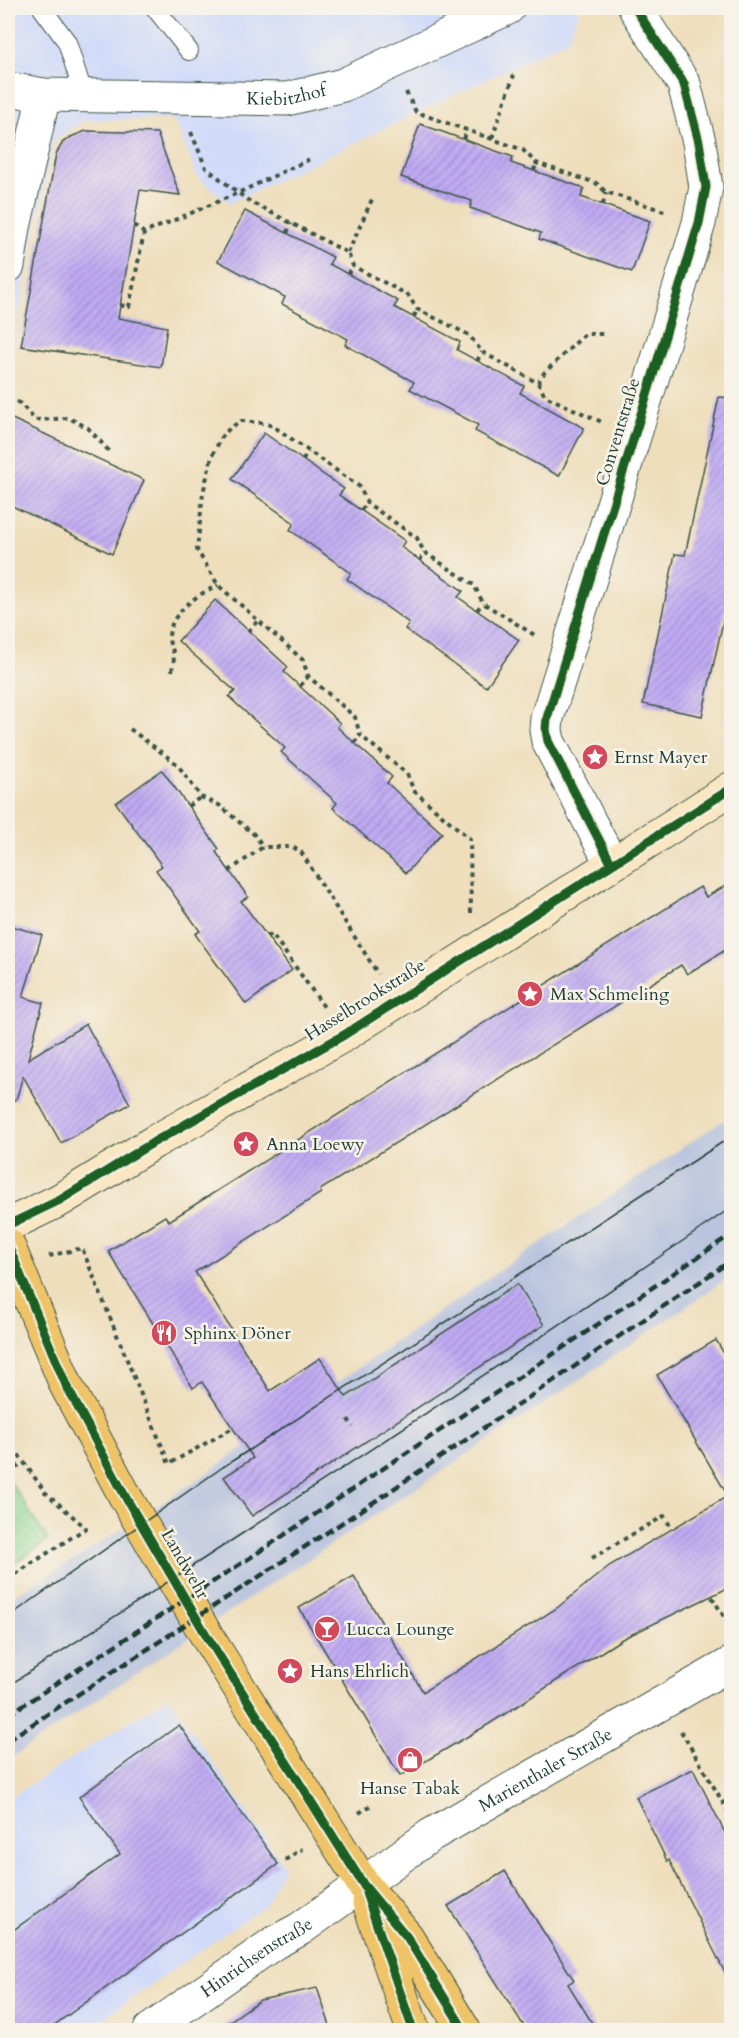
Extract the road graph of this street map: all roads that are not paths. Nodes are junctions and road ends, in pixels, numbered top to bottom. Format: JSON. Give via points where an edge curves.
{"nodes":[{"id":1,"x":155,"y":8,"type":"edge"},
{"id":2,"x":508,"y":8,"type":"edge"},
{"id":3,"x":635,"y":8,"type":"edge"},
{"id":4,"x":51,"y":10,"type":"edge"},
{"id":5,"x":189,"y":51,"type":"dead end"},
{"id":6,"x":8,"y":89,"type":"edge"},
{"id":7,"x":44,"y":95,"type":"junction"},
{"id":8,"x":84,"y":96,"type":"junction"},
{"id":9,"x":8,"y":266,"type":"edge"},
{"id":10,"x":732,"y":788,"type":"edge"},
{"id":11,"x":611,"y":863,"type":"junction"},
{"id":12,"x":8,"y":1225,"type":"edge"},
{"id":13,"x":12,"y":1255,"type":"edge"},
{"id":14,"x":732,"y":1663,"type":"edge"},
{"id":15,"x":363,"y":1884,"type":"junction"},
{"id":16,"x":150,"y":2031,"type":"edge"},
{"id":17,"x":413,"y":2031,"type":"edge"},
{"id":18,"x":464,"y":2031,"type":"edge"}],
"edges":[{"from":1,"to":5,"type":"lane"},
{"from":2,"to":8,"type":"street","name":"Kiebitzhof","via":[[343,85],[287,99]]},
{"from":3,"to":11,"type":"street","name":"Conventstraße","via":[[684,84],[706,187],[699,223],[547,718],[548,741]]},
{"from":4,"to":8,"type":"lane","via":[[67,42]]},
{"from":6,"to":7,"type":"street","name":"Kiebitzhof"},
{"from":7,"to":8,"type":"street","name":"Kiebitzhof"},
{"from":7,"to":9,"type":"street"},
{"from":10,"to":11,"type":"street","name":"Hasselbrookstraße"},
{"from":11,"to":12,"type":"street","name":"Hasselbrookstraße","via":[[344,1035],[60,1200]]},
{"from":13,"to":15,"type":"main road","name":"Landwehr","via":[[66,1385],[126,1498],[208,1638]]},
{"from":14,"to":15,"type":"street","name":"Marienthaler Straße","via":[[431,1835]]},
{"from":15,"to":16,"type":"street","name":"Hinrichsenstraße"},
{"from":15,"to":17,"type":"main road","name":"Landwehr"},
{"from":15,"to":18,"type":"main road","name":"Landwehr","via":[[407,1937]]}]}
